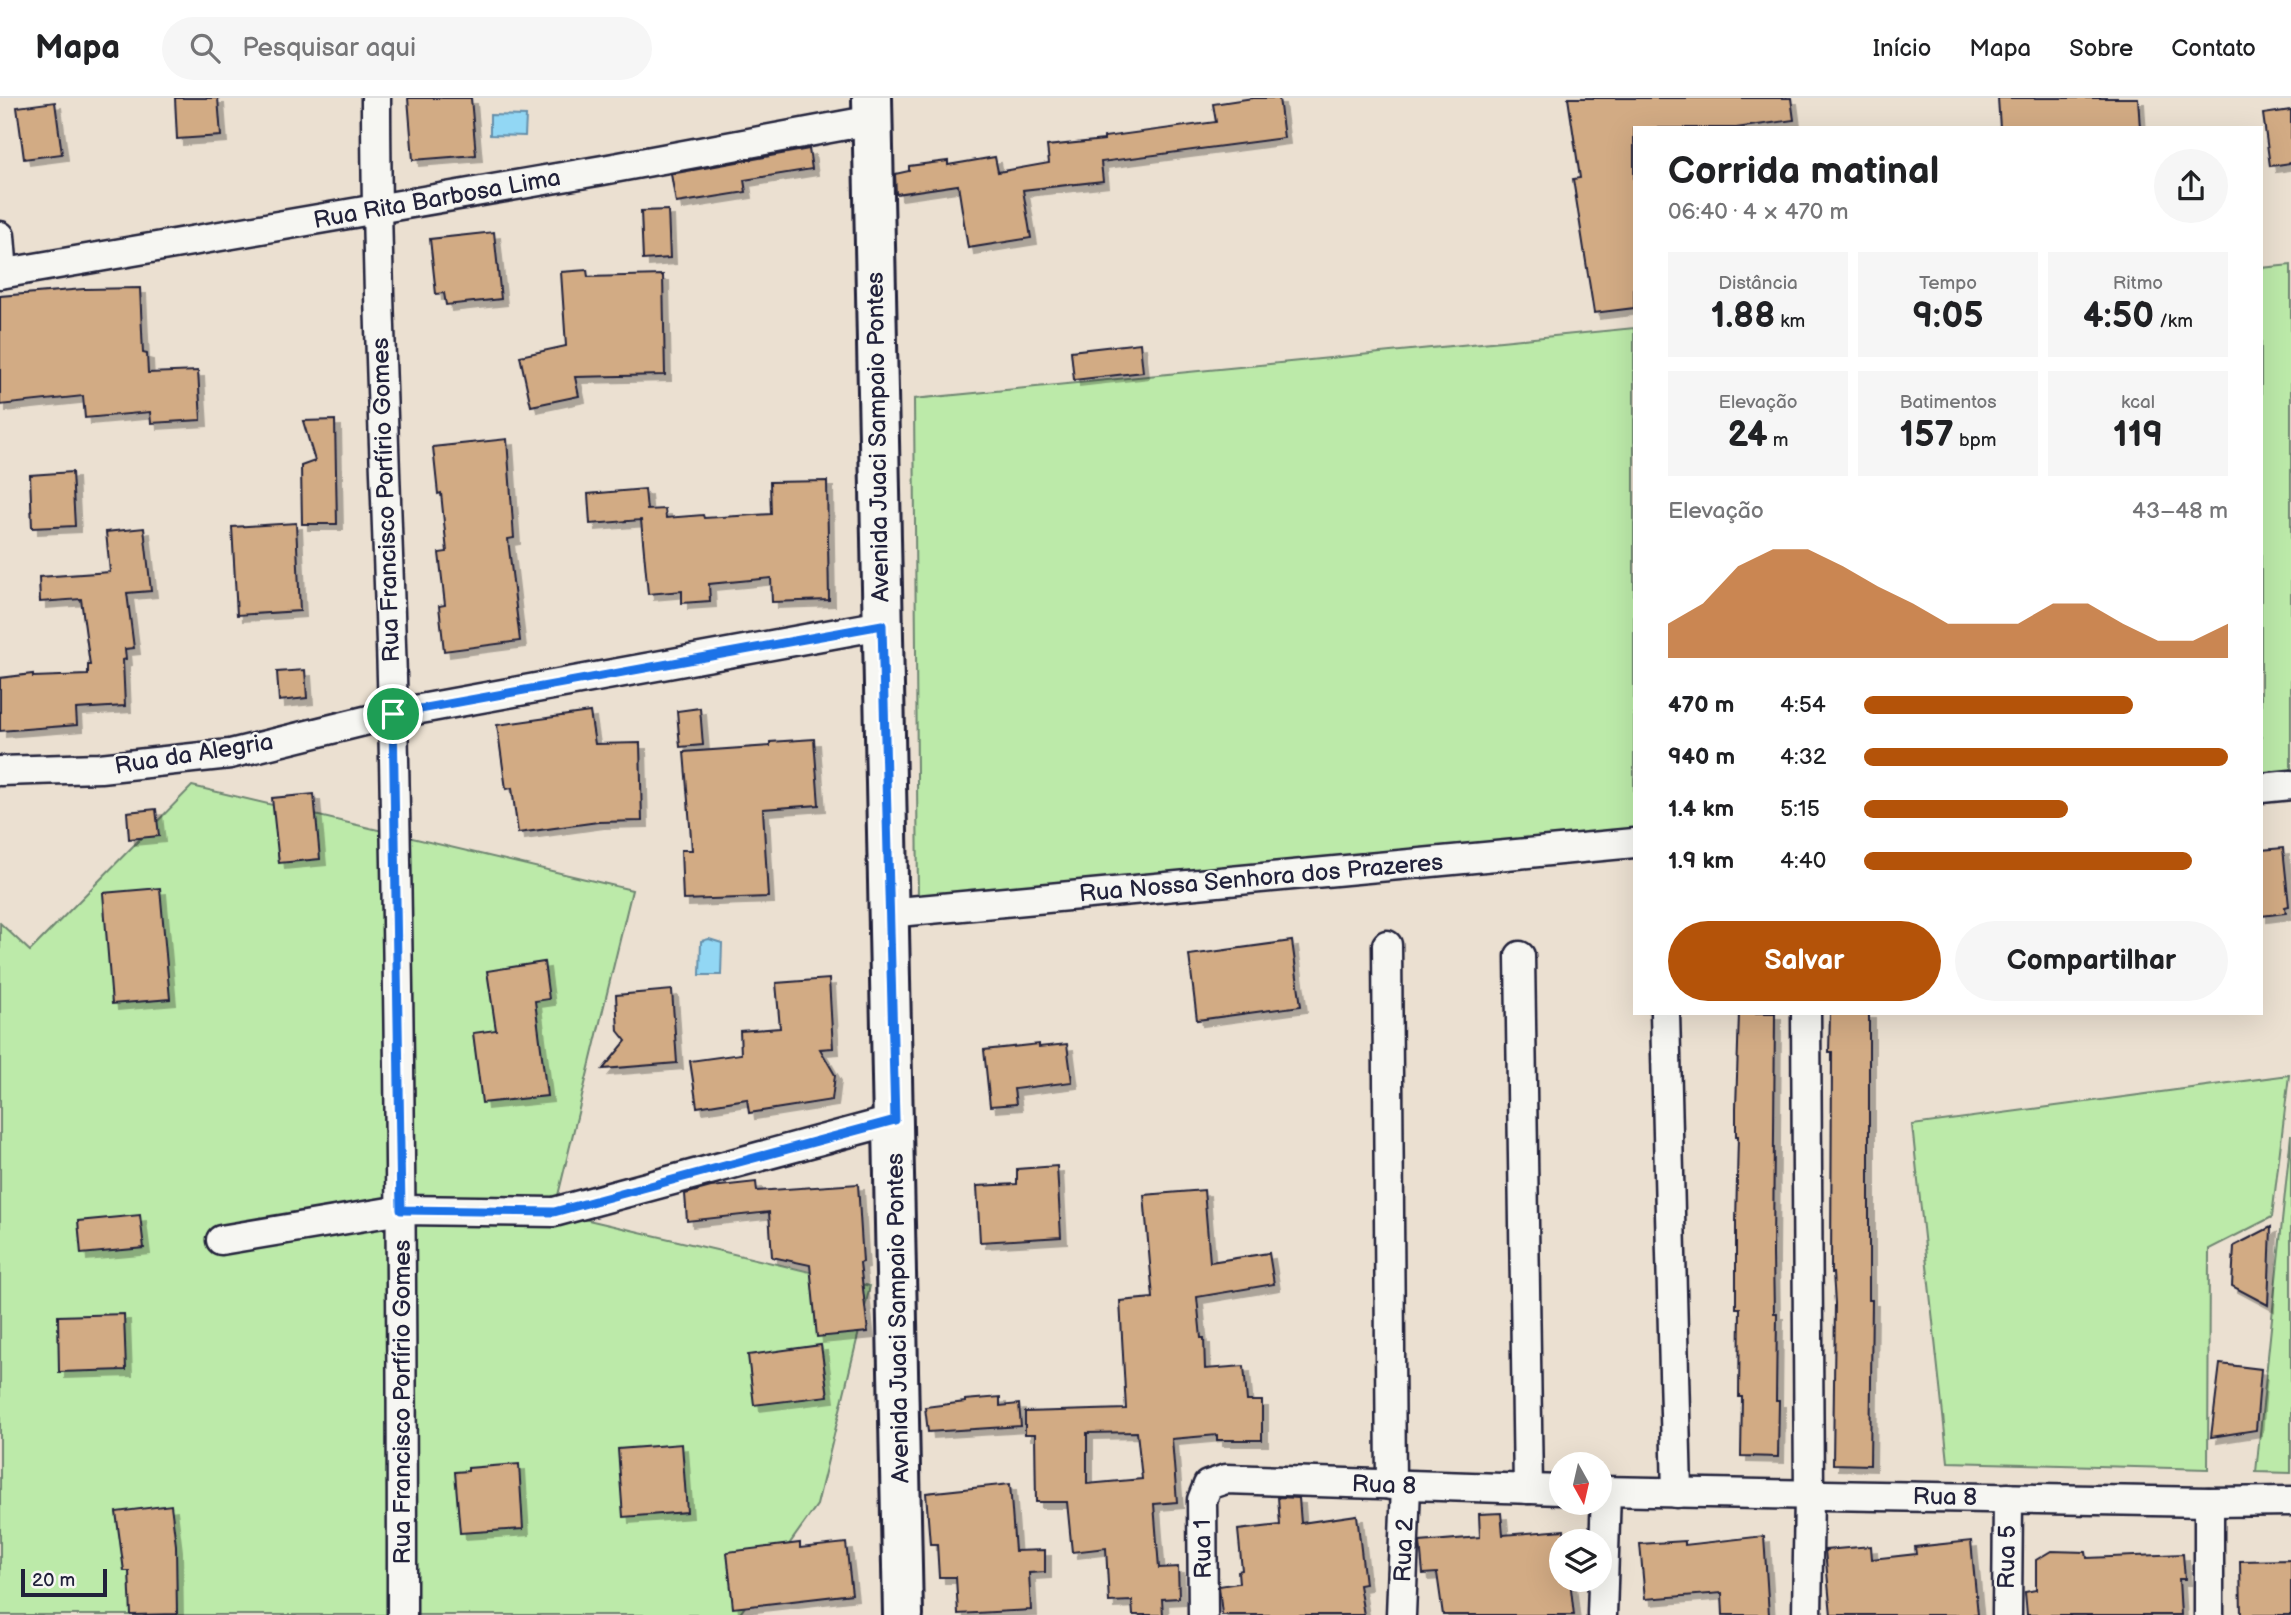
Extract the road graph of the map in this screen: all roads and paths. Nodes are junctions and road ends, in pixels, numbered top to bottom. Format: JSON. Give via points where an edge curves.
{"nodes":[{"id":1,"x":376,"y":98,"type":"edge"},
{"id":2,"x":872,"y":109,"type":"edge"},
{"id":3,"x":376,"y":209,"type":"junction"},
{"id":4,"x":0,"y":236,"type":"edge"},
{"id":5,"x":1,"y":273,"type":"edge"},
{"id":6,"x":882,"y":625,"type":"junction"},
{"id":7,"x":393,"y":714,"type":"junction"},
{"id":8,"x":0,"y":771,"type":"edge"},
{"id":9,"x":2291,"y":785,"type":"edge"},
{"id":10,"x":2263,"y":788,"type":"edge"},
{"id":11,"x":1633,"y":843,"type":"edge"},
{"id":12,"x":888,"y":913,"type":"junction"},
{"id":13,"x":1387,"y":946,"type":"dead end"},
{"id":14,"x":1520,"y":956,"type":"dead end"},
{"id":15,"x":1665,"y":1015,"type":"edge"},
{"id":16,"x":1806,"y":1015,"type":"edge"},
{"id":17,"x":895,"y":1120,"type":"junction"},
{"id":18,"x":401,"y":1210,"type":"junction"},
{"id":19,"x":221,"y":1240,"type":"dead end"},
{"id":20,"x":1209,"y":1485,"type":"joint"},
{"id":21,"x":1399,"y":1485,"type":"junction"},
{"id":22,"x":1528,"y":1489,"type":"junction"},
{"id":23,"x":1549,"y":1490,"type":"edge"},
{"id":24,"x":1612,"y":1491,"type":"edge"},
{"id":25,"x":1677,"y":1493,"type":"junction"},
{"id":26,"x":1809,"y":1496,"type":"junction"},
{"id":27,"x":2008,"y":1498,"type":"junction"},
{"id":28,"x":2209,"y":1502,"type":"junction"},
{"id":29,"x":2291,"y":1502,"type":"edge"},
{"id":30,"x":1603,"y":1516,"type":"edge"},
{"id":31,"x":402,"y":1615,"type":"edge"},
{"id":32,"x":903,"y":1615,"type":"edge"},
{"id":33,"x":1203,"y":1615,"type":"edge"},
{"id":34,"x":1401,"y":1615,"type":"edge"},
{"id":35,"x":1602,"y":1615,"type":"edge"},
{"id":36,"x":1807,"y":1615,"type":"edge"},
{"id":37,"x":2007,"y":1615,"type":"edge"},
{"id":38,"x":2209,"y":1615,"type":"edge"}],
"edges":[{"from":1,"to":3,"type":"street","name":"Rua Francisco Porfírio Gomes"},
{"from":2,"to":3,"type":"street","name":"Rua Rita Barbosa Lima"},
{"from":2,"to":6,"type":"main road","name":"Avenida Juaci Sampaio Pontes"},
{"from":3,"to":5,"type":"street","name":"Rua Rita Barbosa Lima"},
{"from":3,"to":7,"type":"street","name":"Rua Francisco Porfírio Gomes"},
{"from":4,"to":5,"type":"street"},
{"from":6,"to":7,"type":"street","name":"Rua da Alegria"},
{"from":6,"to":12,"type":"main road","name":"Avenida Juaci Sampaio Pontes"},
{"from":7,"to":8,"type":"street","name":"Rua da Alegria","via":[[230,754],[100,768]]},
{"from":7,"to":18,"type":"street","name":"Rua Francisco Porfírio Gomes"},
{"from":9,"to":10,"type":"street"},
{"from":11,"to":12,"type":"street","name":"Rua Nossa Senhora dos Prazeres"},
{"from":12,"to":17,"type":"main road","name":"Avenida Juaci Sampaio Pontes"},
{"from":13,"to":21,"type":"street","name":"Rua 2"},
{"from":14,"to":22,"type":"street"},
{"from":15,"to":25,"type":"street"},
{"from":16,"to":26,"type":"street"},
{"from":17,"to":18,"type":"street","via":[[554,1212]]},
{"from":17,"to":32,"type":"main road","name":"Avenida Juaci Sampaio Pontes"},
{"from":18,"to":19,"type":"street"},
{"from":18,"to":31,"type":"street","name":"Rua Francisco Porfírio Gomes"},
{"from":20,"to":21,"type":"street","name":"Rua 8","via":[[1226,1479]]},
{"from":20,"to":33,"type":"street","name":"Rua 1","via":[[1202,1500]]},
{"from":21,"to":22,"type":"street","name":"Rua 8"},
{"from":21,"to":34,"type":"street","name":"Rua 2"},
{"from":22,"to":23,"type":"street","name":"Rua 8"},
{"from":24,"to":25,"type":"street","name":"Rua 8"},
{"from":25,"to":26,"type":"street","name":"Rua 8"},
{"from":26,"to":27,"type":"street","name":"Rua 8"},
{"from":26,"to":36,"type":"street"},
{"from":27,"to":28,"type":"street","name":"Rua 8"},
{"from":27,"to":37,"type":"street","name":"Rua 5"},
{"from":28,"to":29,"type":"street","name":"Rua 8"},
{"from":28,"to":38,"type":"street"},
{"from":30,"to":35,"type":"street"}]}
